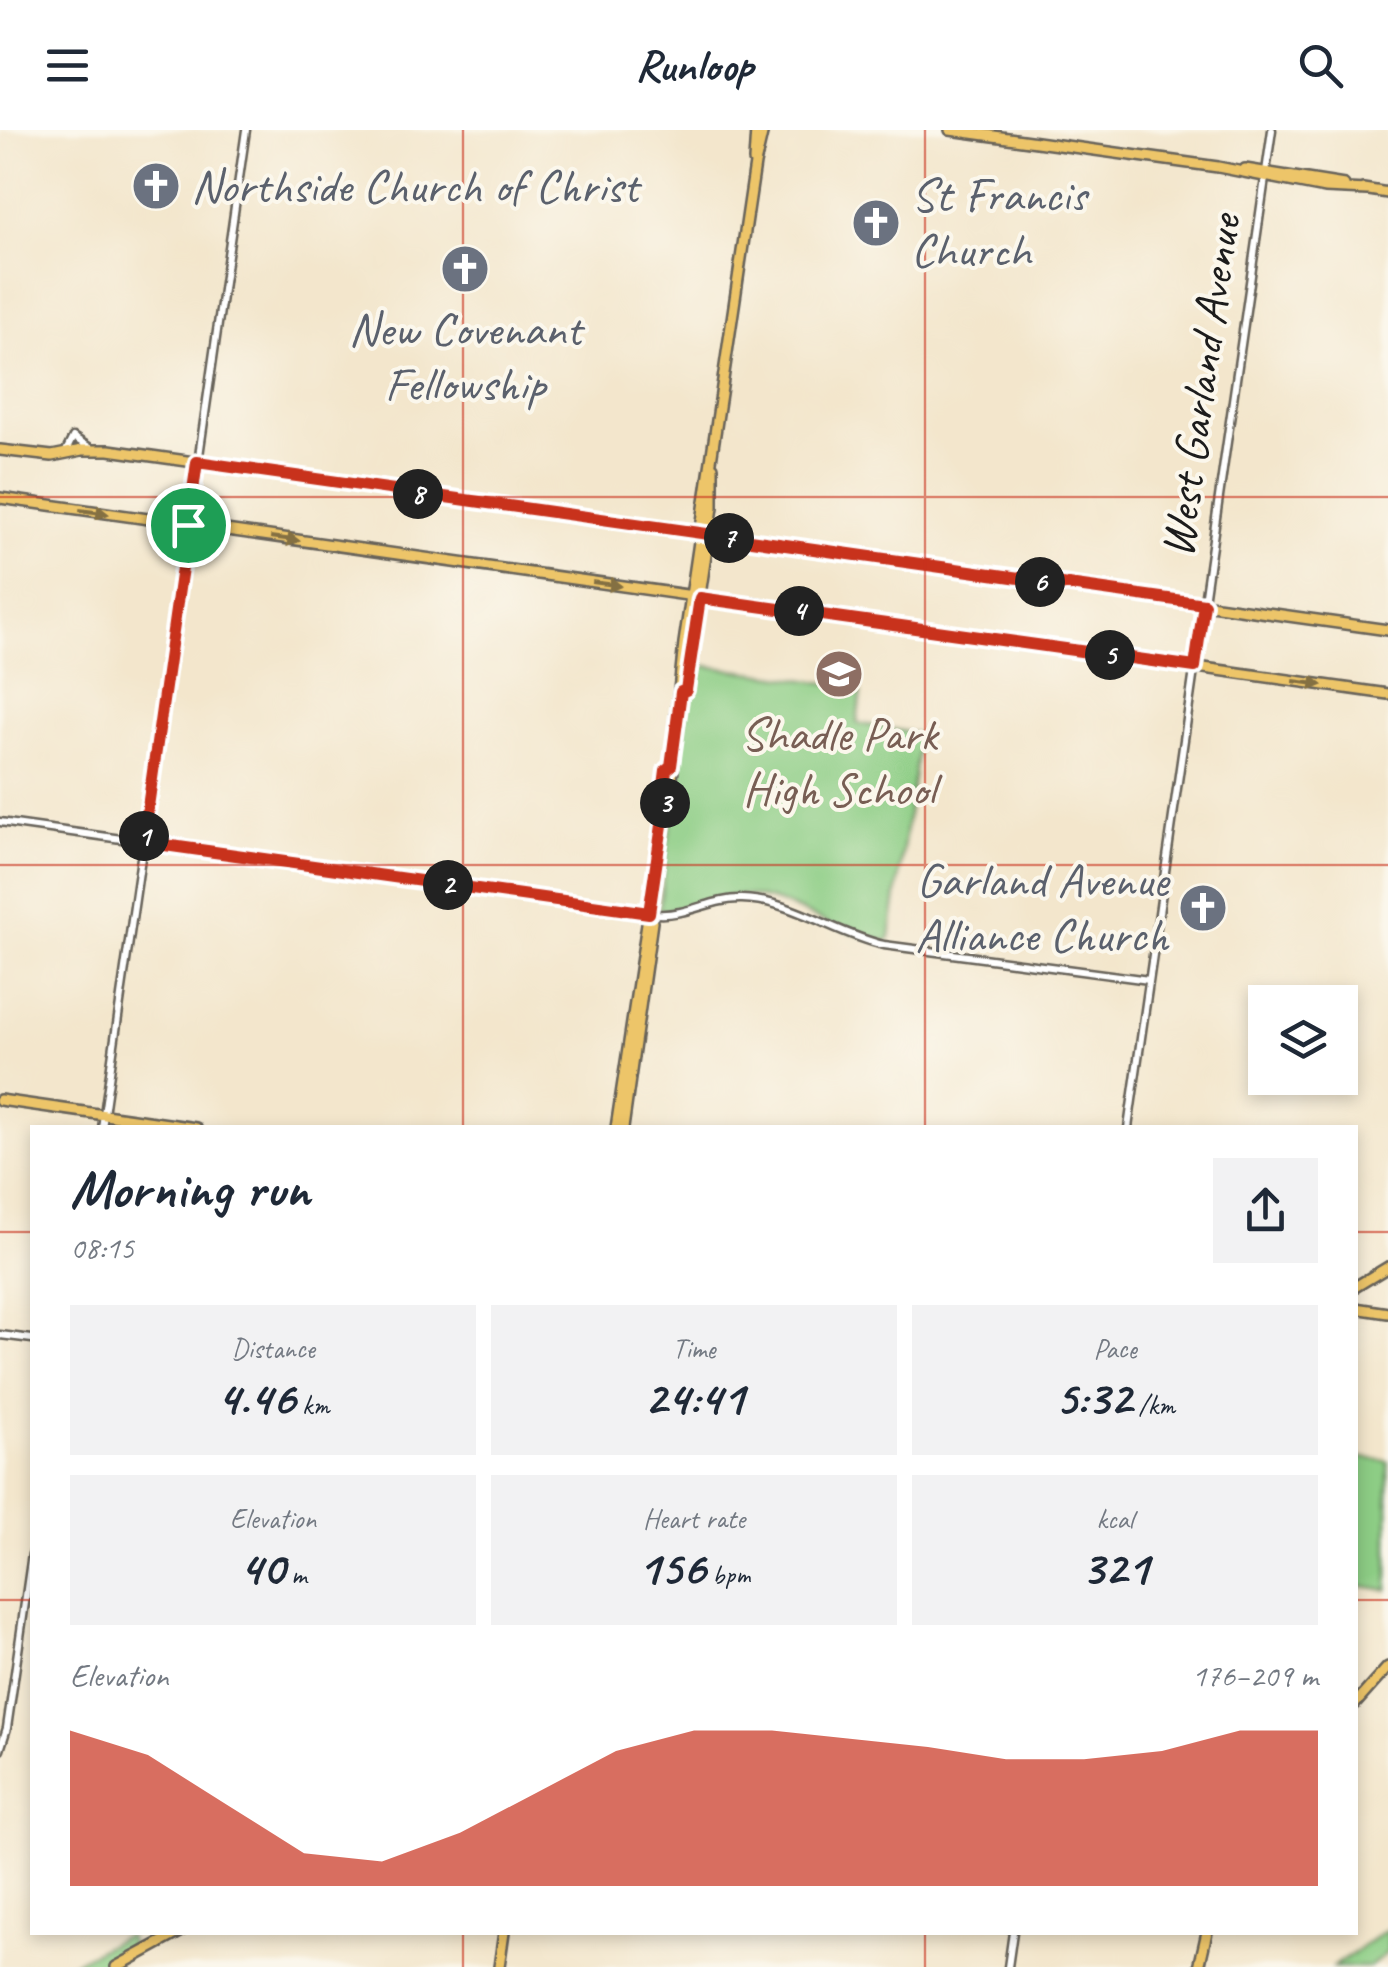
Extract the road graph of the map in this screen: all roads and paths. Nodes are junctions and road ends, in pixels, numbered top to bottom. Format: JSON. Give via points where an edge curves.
{"nodes":[{"id":1,"x":246,"y":130,"type":"edge"},
{"id":2,"x":950,"y":130,"type":"edge"},
{"id":3,"x":1272,"y":130,"type":"edge"},
{"id":4,"x":760,"y":134,"type":"edge"},
{"id":5,"x":1265,"y":175,"type":"junction"},
{"id":6,"x":1388,"y":194,"type":"edge"},
{"id":7,"x":0,"y":450,"type":"edge"},
{"id":8,"x":197,"y":462,"type":"junction"},
{"id":9,"x":0,"y":498,"type":"edge"},
{"id":10,"x":188,"y":525,"type":"junction"},
{"id":11,"x":705,"y":534,"type":"junction"},
{"id":12,"x":696,"y":597,"type":"junction"},
{"id":13,"x":1204,"y":604,"type":"junction"},
{"id":14,"x":1388,"y":630,"type":"edge"},
{"id":15,"x":1195,"y":667,"type":"junction"},
{"id":16,"x":683,"y":691,"type":"junction"},
{"id":17,"x":1388,"y":694,"type":"edge"},
{"id":18,"x":0,"y":822,"type":"edge"},
{"id":19,"x":143,"y":842,"type":"junction"},
{"id":20,"x":649,"y":916,"type":"junction"},
{"id":21,"x":1149,"y":980,"type":"junction"},
{"id":22,"x":625,"y":1061,"type":"junction"},
{"id":23,"x":629,"y":1082,"type":"junction"},
{"id":24,"x":620,"y":1097,"type":"junction"},
{"id":25,"x":0,"y":1100,"type":"edge"},
{"id":26,"x":104,"y":1115,"type":"junction"},
{"id":27,"x":102,"y":1125,"type":"edge"},
{"id":28,"x":175,"y":1125,"type":"edge"},
{"id":29,"x":620,"y":1125,"type":"edge"},
{"id":30,"x":621,"y":1125,"type":"edge"},
{"id":31,"x":1128,"y":1125,"type":"edge"},
{"id":32,"x":1388,"y":1267,"type":"edge"},
{"id":33,"x":1358,"y":1286,"type":"edge"},
{"id":34,"x":1358,"y":1308,"type":"edge"},
{"id":35,"x":1388,"y":1313,"type":"edge"},
{"id":36,"x":0,"y":1335,"type":"edge"},
{"id":37,"x":30,"y":1340,"type":"edge"},
{"id":38,"x":30,"y":1567,"type":"edge"},
{"id":39,"x":1388,"y":1667,"type":"edge"},
{"id":40,"x":1358,"y":1701,"type":"edge"},
{"id":41,"x":0,"y":1750,"type":"edge"},
{"id":42,"x":175,"y":1935,"type":"edge"},
{"id":43,"x":504,"y":1935,"type":"edge"},
{"id":44,"x":1013,"y":1935,"type":"edge"},
{"id":45,"x":1206,"y":1935,"type":"edge"},
{"id":46,"x":116,"y":1967,"type":"edge"},
{"id":47,"x":499,"y":1967,"type":"edge"},
{"id":48,"x":1008,"y":1967,"type":"edge"},
{"id":49,"x":1198,"y":1967,"type":"edge"}],
"edges":[{"from":1,"to":8,"type":"street"},
{"from":2,"to":5,"type":"main road"},
{"from":3,"to":5,"type":"street","name":"West Garland Avenue"},
{"from":4,"to":11,"type":"main road"},
{"from":5,"to":6,"type":"main road"},
{"from":5,"to":13,"type":"street","name":"West Garland Avenue"},
{"from":7,"to":8,"type":"main road","via":[[42,456],[92,449]]},
{"from":8,"to":10,"type":"street"},
{"from":8,"to":11,"type":"main road"},
{"from":9,"to":10,"type":"main road","one_way":true},
{"from":10,"to":12,"type":"main road","one_way":true},
{"from":10,"to":19,"type":"street"},
{"from":11,"to":12,"type":"main road"},
{"from":11,"to":13,"type":"main road"},
{"from":12,"to":15,"type":"main road"},
{"from":12,"to":16,"type":"main road"},
{"from":12,"to":16,"type":"main road","via":[[678,687]]},
{"from":13,"to":14,"type":"main road"},
{"from":13,"to":15,"type":"street","name":"West Garland Avenue"},
{"from":15,"to":17,"type":"main road","one_way":true},
{"from":15,"to":21,"type":"street","name":"West Garland Avenue"},
{"from":16,"to":20,"type":"main road"},
{"from":18,"to":19,"type":"street"},
{"from":19,"to":20,"type":"street"},
{"from":19,"to":26,"type":"street"},
{"from":20,"to":21,"type":"street","via":[[745,899],[884,945]]},
{"from":20,"to":22,"type":"main road"},
{"from":20,"to":23,"type":"main road"},
{"from":21,"to":31,"type":"street","name":"West Garland Avenue"},
{"from":22,"to":23,"type":"main road"},
{"from":22,"to":24,"type":"main road"},
{"from":23,"to":24,"type":"main road"},
{"from":23,"to":30,"type":"main road"},
{"from":24,"to":29,"type":"main road"},
{"from":25,"to":26,"type":"main road"},
{"from":26,"to":27,"type":"street"},
{"from":26,"to":28,"type":"main road"},
{"from":32,"to":33,"type":"main road"},
{"from":34,"to":35,"type":"main road"},
{"from":36,"to":37,"type":"street"},
{"from":38,"to":41,"type":"street"},
{"from":39,"to":40,"type":"main road"},
{"from":42,"to":46,"type":"main road"},
{"from":43,"to":47,"type":"main road"},
{"from":44,"to":48,"type":"street"},
{"from":45,"to":49,"type":"main road"}]}
